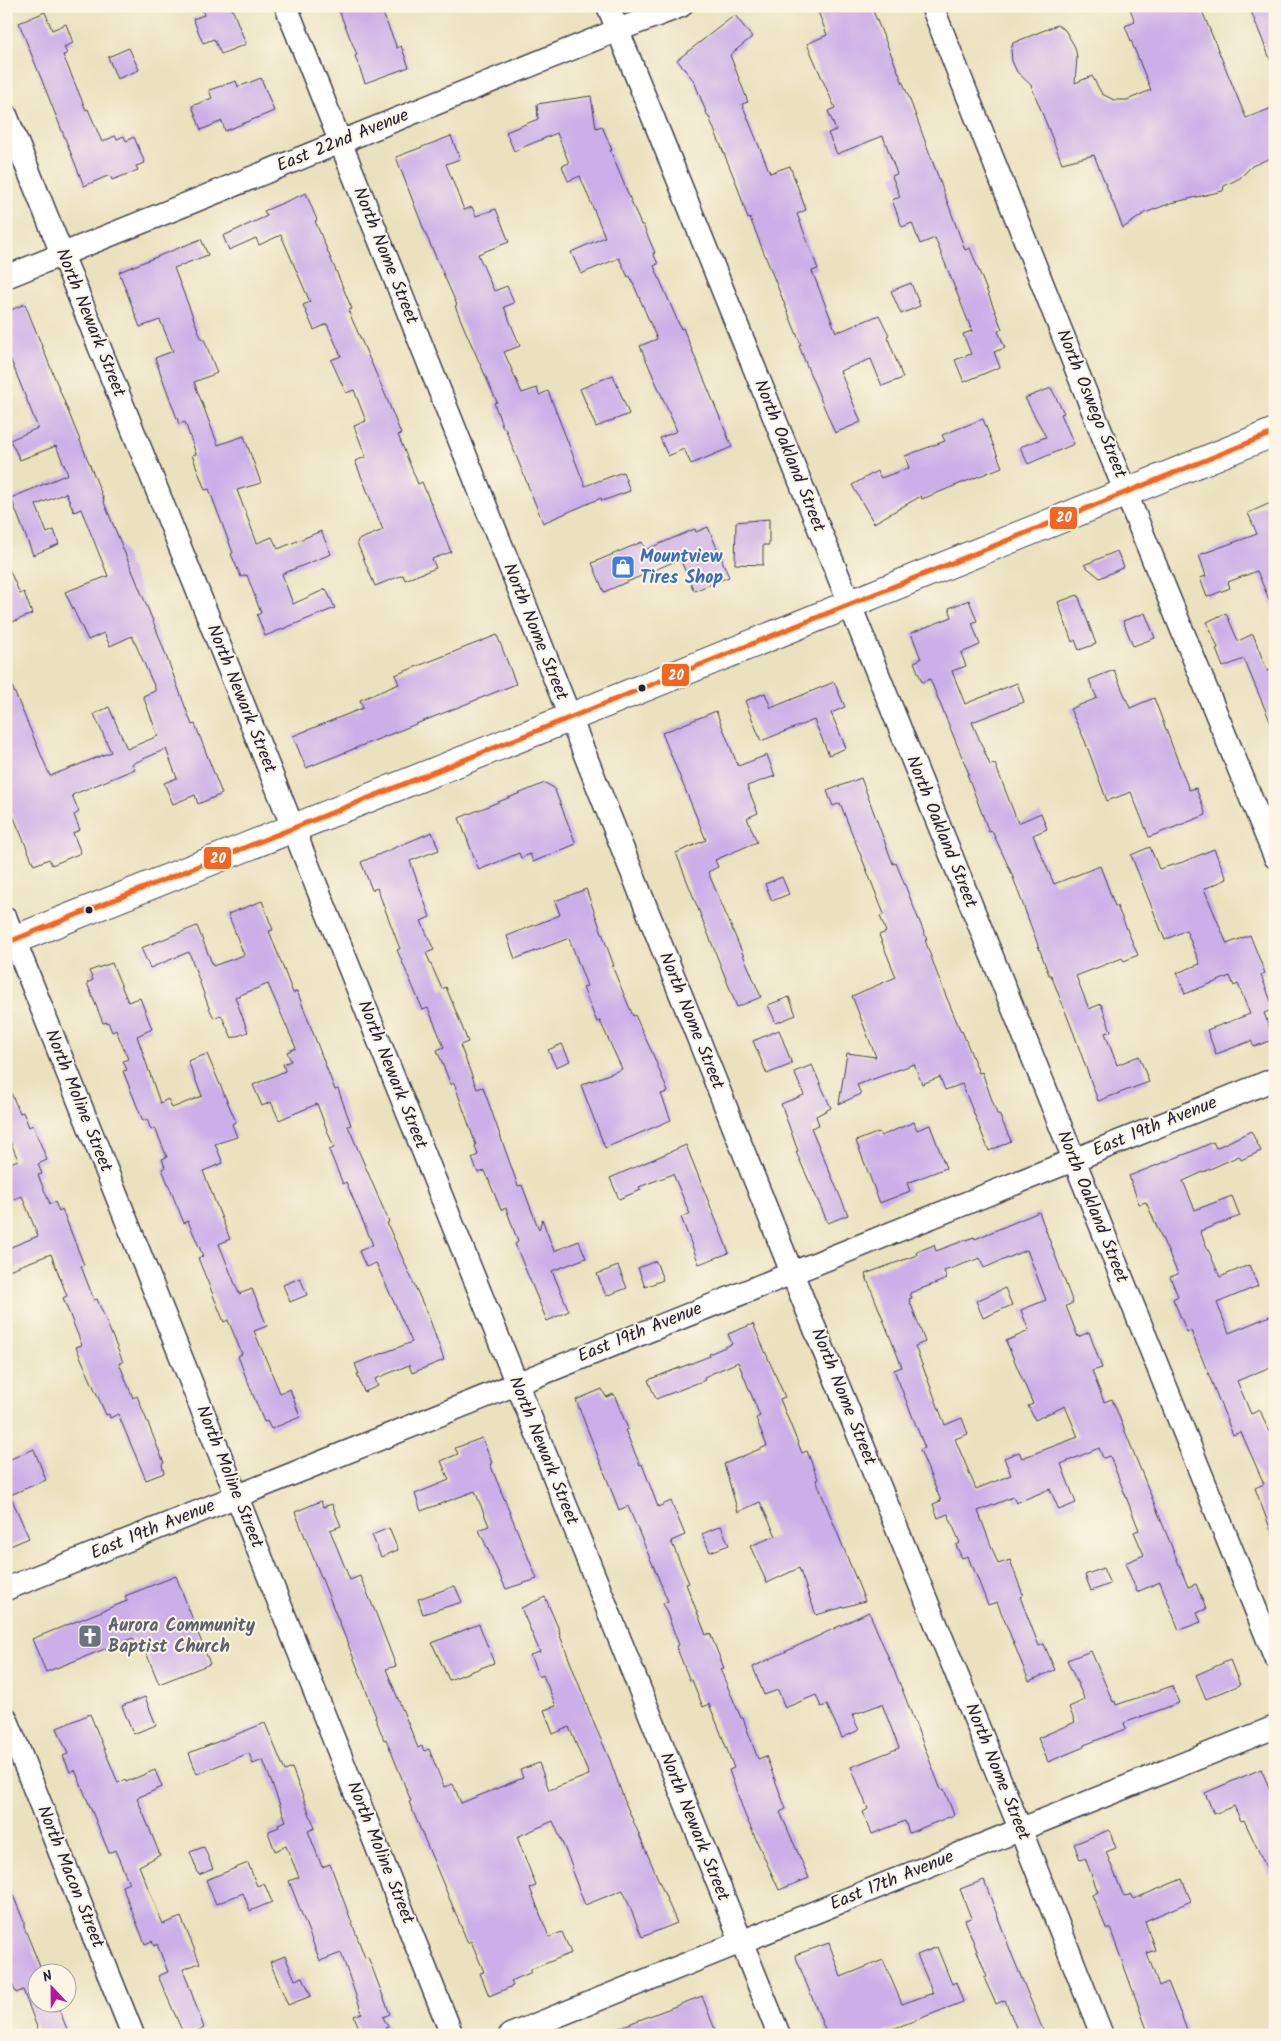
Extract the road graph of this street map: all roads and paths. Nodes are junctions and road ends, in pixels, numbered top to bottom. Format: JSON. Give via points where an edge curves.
{"nodes":[{"id":1,"x":286,"y":6,"type":"edge"},
{"id":2,"x":608,"y":6,"type":"edge"},
{"id":3,"x":681,"y":6,"type":"edge"},
{"id":4,"x":932,"y":6,"type":"edge"},
{"id":5,"x":618,"y":30,"type":"junction"},
{"id":6,"x":6,"y":115,"type":"edge"},
{"id":7,"x":339,"y":142,"type":"junction"},
{"id":8,"x":62,"y":254,"type":"junction"},
{"id":9,"x":6,"y":277,"type":"edge"},
{"id":10,"x":1275,"y":432,"type":"edge"},
{"id":11,"x":1127,"y":493,"type":"junction"},
{"id":12,"x":849,"y":604,"type":"junction"},
{"id":13,"x":570,"y":718,"type":"junction"},
{"id":14,"x":293,"y":828,"type":"junction"},
{"id":15,"x":1275,"y":857,"type":"edge"},
{"id":16,"x":9,"y":934,"type":"edge"},
{"id":17,"x":1275,"y":1079,"type":"edge"},
{"id":18,"x":1073,"y":1160,"type":"junction"},
{"id":19,"x":792,"y":1273,"type":"junction"},
{"id":20,"x":516,"y":1383,"type":"junction"},
{"id":21,"x":237,"y":1496,"type":"junction"},
{"id":22,"x":6,"y":1589,"type":"edge"},
{"id":23,"x":1275,"y":1657,"type":"edge"},
{"id":24,"x":6,"y":1718,"type":"edge"},
{"id":25,"x":1275,"y":1728,"type":"edge"},
{"id":26,"x":1020,"y":1830,"type":"junction"},
{"id":27,"x":740,"y":1942,"type":"junction"},
{"id":28,"x":133,"y":2035,"type":"edge"},
{"id":29,"x":452,"y":2035,"type":"edge"},
{"id":30,"x":510,"y":2035,"type":"edge"},
{"id":31,"x":778,"y":2035,"type":"edge"},
{"id":32,"x":1102,"y":2035,"type":"edge"}],
"edges":[{"from":1,"to":7,"type":"street","name":"North Nome Street"},
{"from":2,"to":5,"type":"street","name":"North Oakland Street"},
{"from":3,"to":5,"type":"street","name":"East 22nd Avenue"},
{"from":4,"to":11,"type":"street","name":"North Oswego Street"},
{"from":5,"to":7,"type":"street","name":"East 22nd Avenue"},
{"from":5,"to":12,"type":"street","name":"North Oakland Street"},
{"from":6,"to":8,"type":"street","name":"North Newark Street"},
{"from":7,"to":8,"type":"street","name":"East 22nd Avenue"},
{"from":7,"to":13,"type":"street","name":"North Nome Street"},
{"from":8,"to":9,"type":"street","name":"East 22nd Avenue"},
{"from":8,"to":14,"type":"street","name":"North Newark Street"},
{"from":10,"to":11,"type":"main road"},
{"from":11,"to":12,"type":"main road"},
{"from":11,"to":15,"type":"street","name":"North Oswego Street"},
{"from":12,"to":13,"type":"main road"},
{"from":12,"to":18,"type":"street","name":"North Oakland Street"},
{"from":13,"to":14,"type":"main road"},
{"from":13,"to":19,"type":"street","name":"North Nome Street"},
{"from":14,"to":16,"type":"main road"},
{"from":14,"to":20,"type":"street","name":"North Newark Street"},
{"from":16,"to":21,"type":"street","name":"North Moline Street"},
{"from":17,"to":18,"type":"street","name":"East 19th Avenue"},
{"from":18,"to":19,"type":"street","name":"East 19th Avenue"},
{"from":18,"to":23,"type":"street","name":"North Oakland Street"},
{"from":19,"to":20,"type":"street","name":"East 19th Avenue"},
{"from":19,"to":26,"type":"street","name":"North Nome Street"},
{"from":20,"to":21,"type":"street","name":"East 19th Avenue"},
{"from":20,"to":27,"type":"street","name":"North Newark Street"},
{"from":21,"to":22,"type":"street","name":"East 19th Avenue"},
{"from":21,"to":29,"type":"street","name":"North Moline Street"},
{"from":24,"to":28,"type":"street","name":"North Macon Street"},
{"from":25,"to":26,"type":"street","name":"East 17th Avenue"},
{"from":26,"to":27,"type":"street","name":"East 17th Avenue"},
{"from":26,"to":32,"type":"street","name":"North Nome Street"},
{"from":27,"to":30,"type":"street","name":"East 17th Avenue"},
{"from":27,"to":31,"type":"street","name":"North Newark Street"}]}
